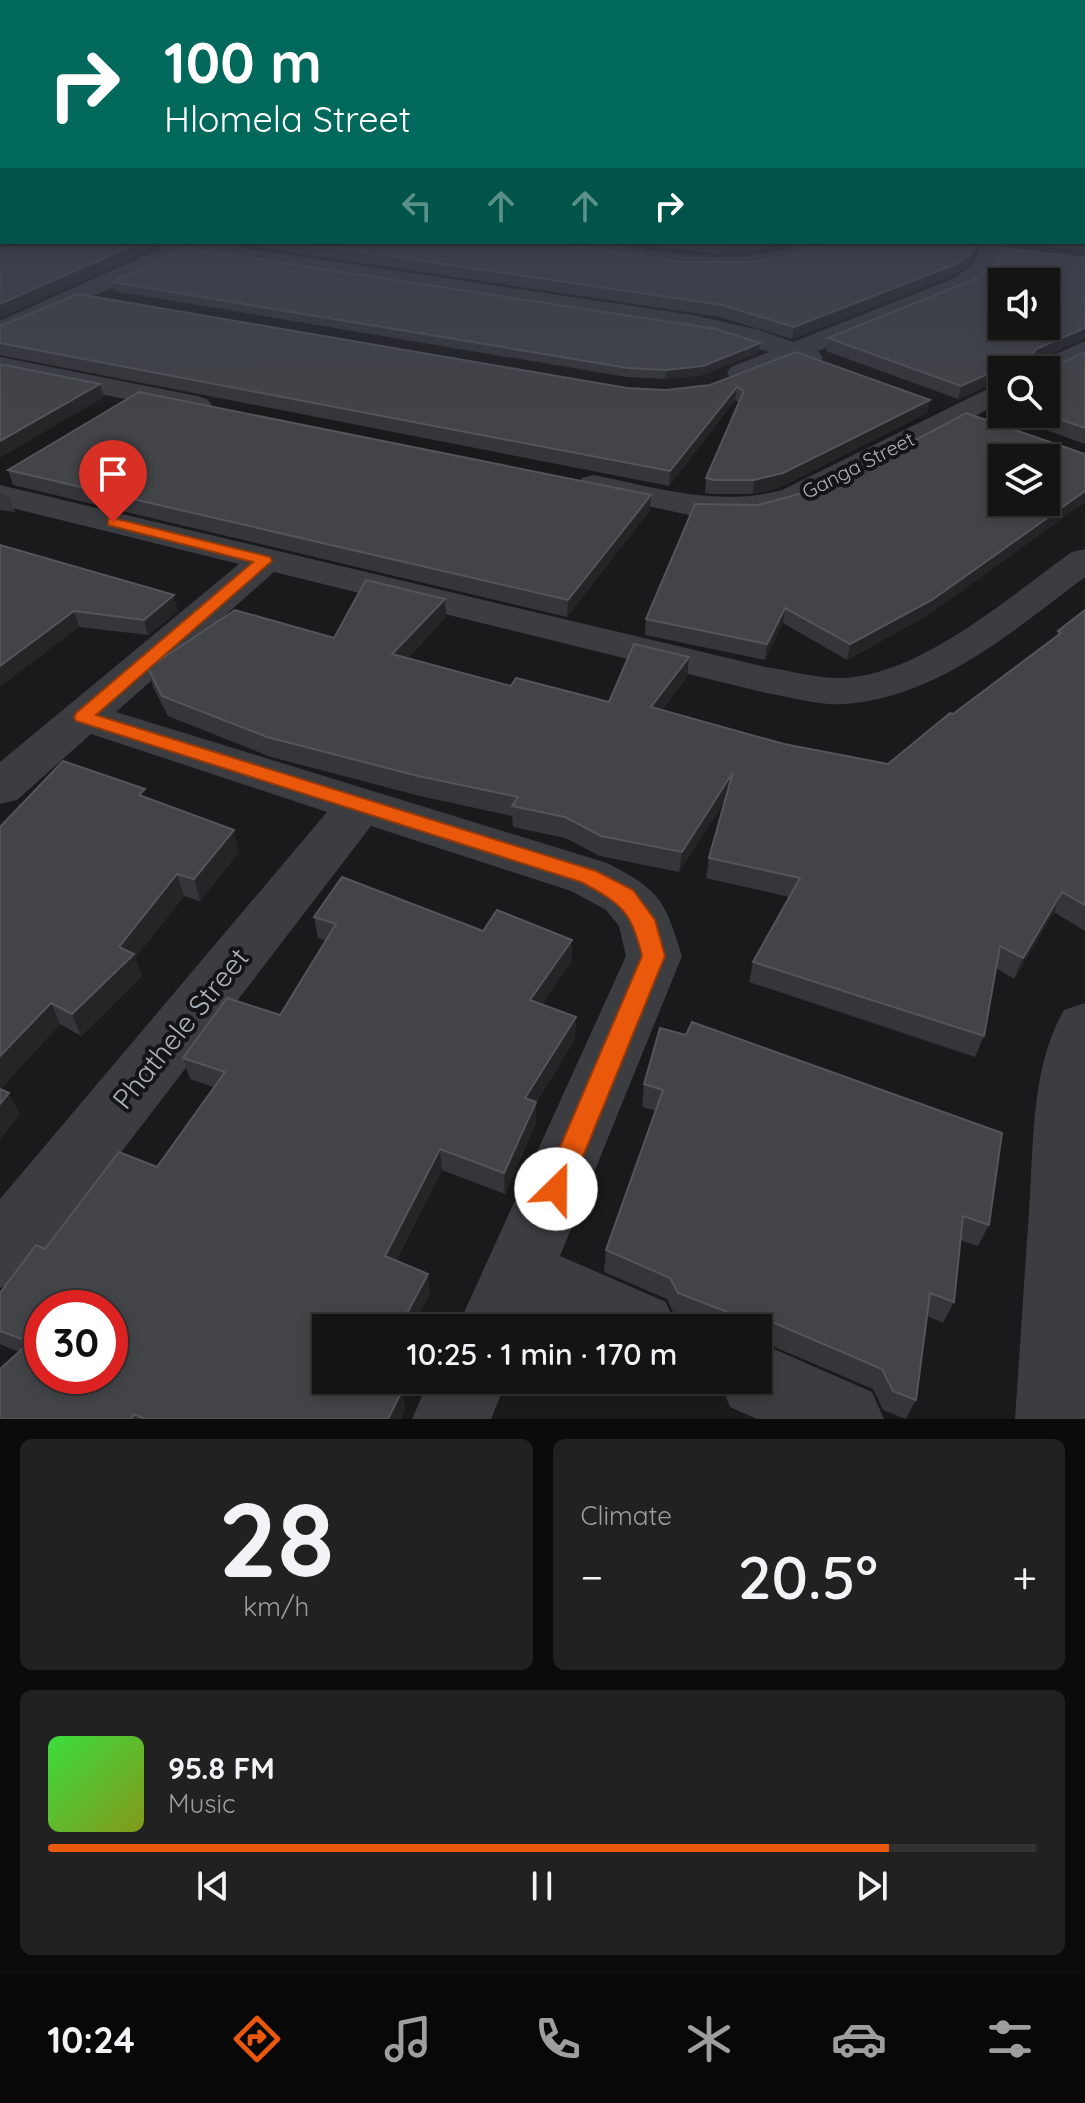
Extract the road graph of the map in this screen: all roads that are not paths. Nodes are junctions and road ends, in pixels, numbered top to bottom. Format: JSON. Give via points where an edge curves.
{"nodes":[{"id":1,"x":100,"y":285,"type":"edge"},
{"id":2,"x":452,"y":285,"type":"edge"},
{"id":3,"x":958,"y":285,"type":"edge"},
{"id":4,"x":79,"y":295,"type":"junction"},
{"id":5,"x":125,"y":303,"type":"edge"},
{"id":6,"x":0,"y":331,"type":"edge"},
{"id":7,"x":1085,"y":349,"type":"edge"},
{"id":8,"x":795,"y":352,"type":"junction"},
{"id":9,"x":1060,"y":362,"type":"edge"},
{"id":10,"x":825,"y":363,"type":"edge"},
{"id":11,"x":0,"y":365,"type":"edge"},
{"id":12,"x":723,"y":380,"type":"edge"},
{"id":13,"x":138,"y":393,"type":"junction"},
{"id":14,"x":930,"y":401,"type":"edge"},
{"id":15,"x":988,"y":404,"type":"edge"},
{"id":16,"x":232,"y":412,"type":"edge"},
{"id":17,"x":100,"y":416,"type":"edge"},
{"id":18,"x":974,"y":417,"type":"junction"},
{"id":19,"x":4,"y":479,"type":"edge"},
{"id":20,"x":570,"y":481,"type":"edge"},
{"id":21,"x":1085,"y":560,"type":"edge"},
{"id":22,"x":265,"y":561,"type":"junction"},
{"id":23,"x":83,"y":717,"type":"junction"},
{"id":24,"x":0,"y":788,"type":"edge"},
{"id":25,"x":361,"y":804,"type":"junction"},
{"id":26,"x":1085,"y":1028,"type":"edge"},
{"id":27,"x":0,"y":1253,"type":"edge"},
{"id":28,"x":507,"y":1301,"type":"edge"},
{"id":29,"x":571,"y":1314,"type":"edge"},
{"id":30,"x":772,"y":1387,"type":"edge"},
{"id":31,"x":463,"y":1394,"type":"edge"},
{"id":32,"x":451,"y":1419,"type":"edge"},
{"id":33,"x":845,"y":1419,"type":"edge"},
{"id":34,"x":1054,"y":1419,"type":"edge"}],
"edges":[{"from":1,"to":4,"type":"street"},
{"from":2,"to":8,"type":"street","via":[[693,323]]},
{"from":3,"to":8,"type":"street"},
{"from":4,"to":5,"type":"street"},
{"from":4,"to":6,"type":"street"},
{"from":7,"to":9,"type":"street"},
{"from":8,"to":10,"type":"street"},
{"from":8,"to":12,"type":"street"},
{"from":11,"to":13,"type":"street"},
{"from":13,"to":16,"type":"street"},
{"from":13,"to":17,"type":"street"},
{"from":14,"to":18,"type":"street"},
{"from":15,"to":18,"type":"street","name":"Ganga Street"},
{"from":18,"to":20,"type":"street","name":"Ganga Street","via":[[771,506],[717,509]]},
{"from":19,"to":22,"type":"street"},
{"from":21,"to":22,"type":"street","via":[[935,665],[908,678],[845,691],[766,680]]},
{"from":22,"to":23,"type":"street"},
{"from":23,"to":24,"type":"street"},
{"from":23,"to":25,"type":"street"},
{"from":25,"to":27,"type":"street","name":"Phathele Street"},
{"from":25,"to":28,"type":"street","via":[[589,877],[625,896],[644,920],[654,956]]},
{"from":26,"to":34,"type":"street","via":[[1068,1100]]},
{"from":28,"to":29,"type":"street"},
{"from":30,"to":33,"type":"street"},
{"from":31,"to":32,"type":"street"}]}
